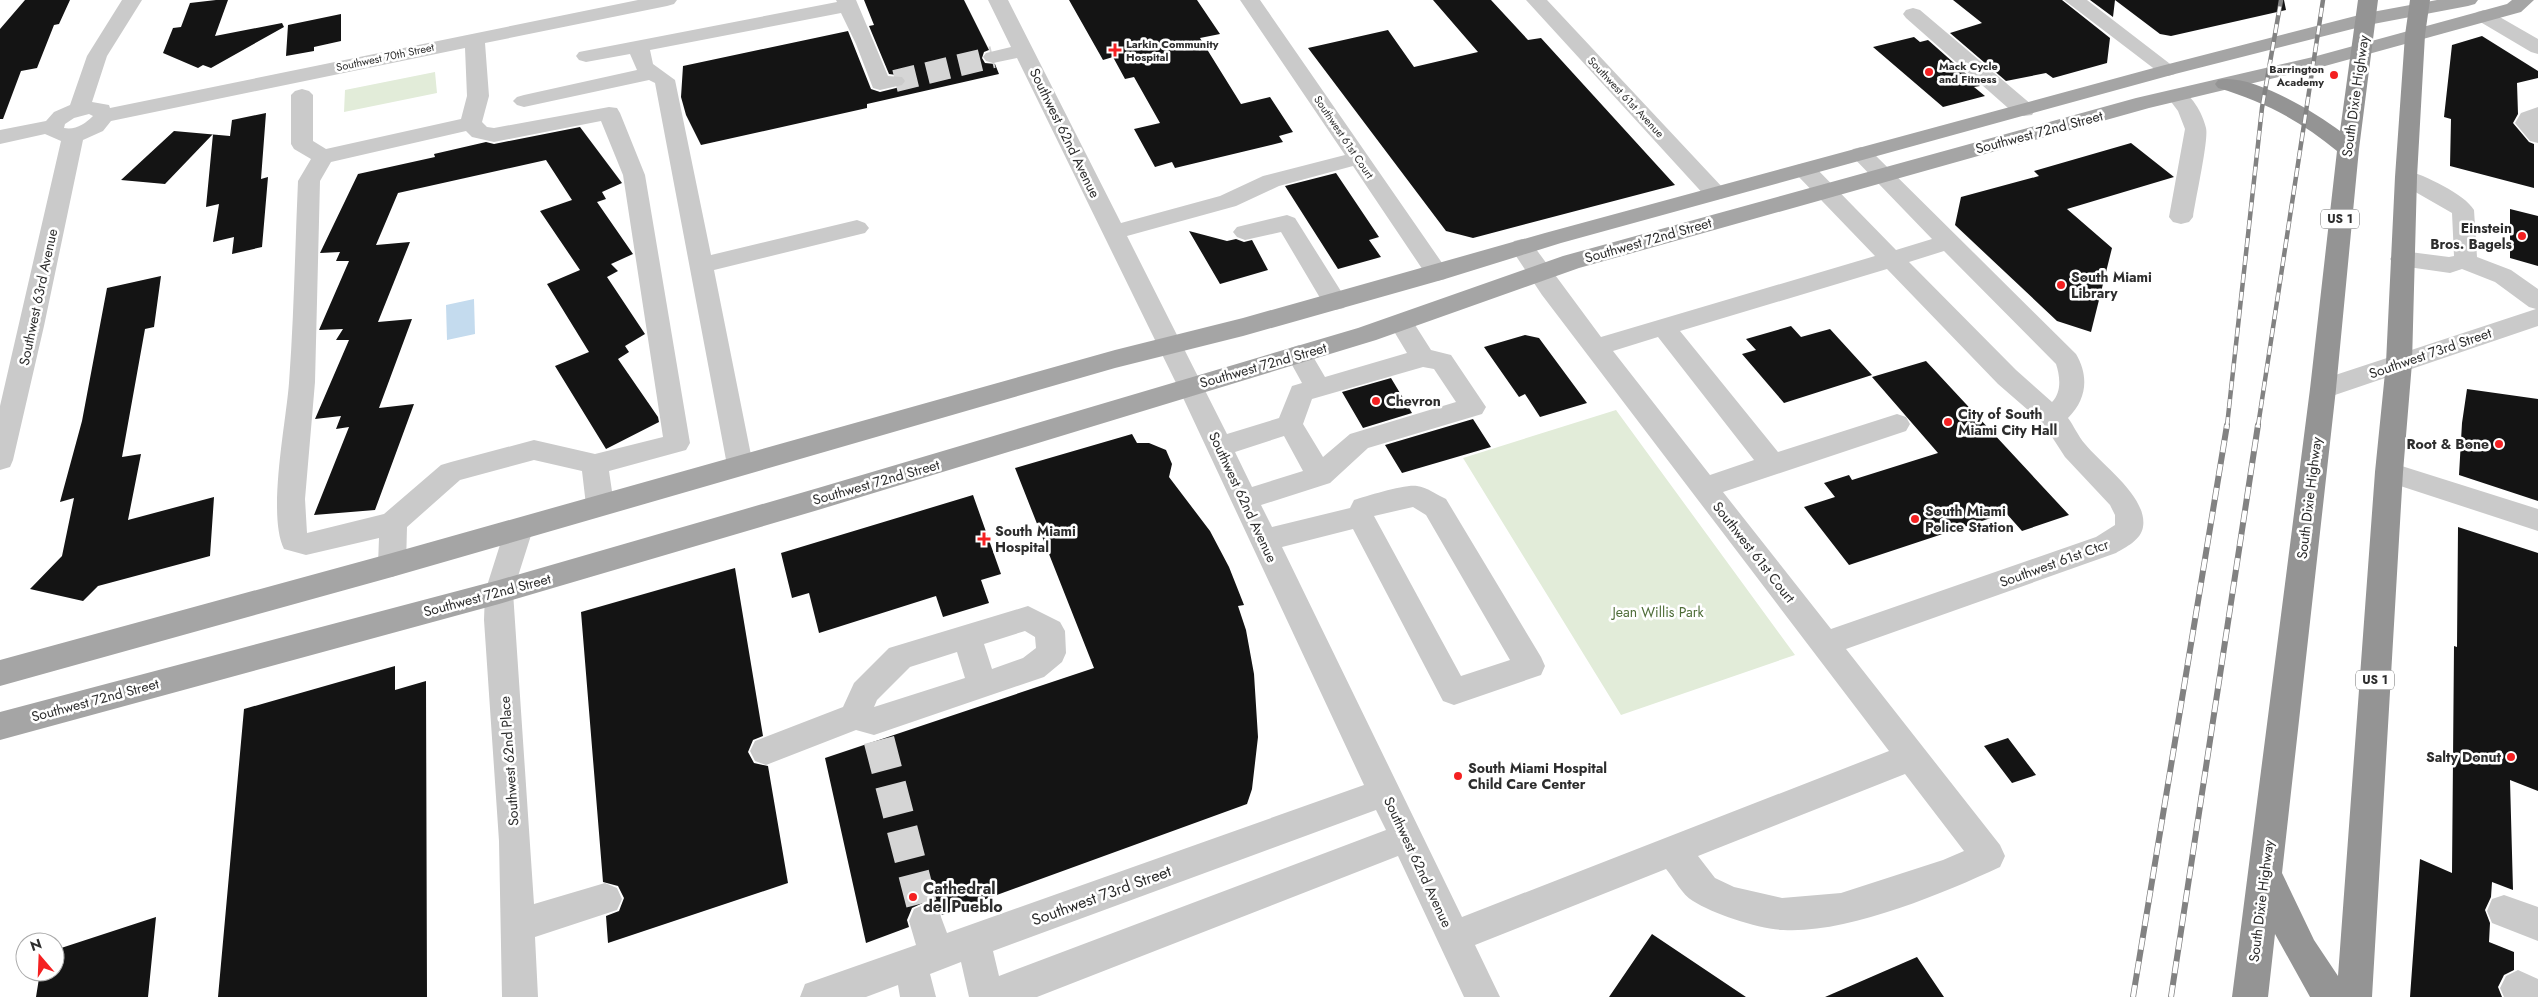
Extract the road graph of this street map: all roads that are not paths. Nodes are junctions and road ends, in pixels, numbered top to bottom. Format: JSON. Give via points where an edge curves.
{"nodes":[{"id":1,"x":132,"y":0,"type":"edge"},
{"id":2,"x":667,"y":0,"type":"edge"},
{"id":3,"x":998,"y":0,"type":"edge"},
{"id":4,"x":1536,"y":0,"type":"edge"},
{"id":5,"x":2074,"y":0,"type":"edge"},
{"id":6,"x":2468,"y":0,"type":"edge"},
{"id":7,"x":2524,"y":0,"type":"edge"},
{"id":8,"x":1256,"y":1,"type":"edge"},
{"id":9,"x":846,"y":3,"type":"edge"},
{"id":10,"x":614,"y":5,"type":"edge"},
{"id":11,"x":2419,"y":5,"type":"edge"},
{"id":12,"x":2367,"y":10,"type":"edge"},
{"id":13,"x":1913,"y":14,"type":"dead end"},
{"id":14,"x":2484,"y":16,"type":"junction"},
{"id":15,"x":2415,"y":35,"type":"junction"},
{"id":16,"x":475,"y":38,"type":"junction"},
{"id":17,"x":639,"y":46,"type":"junction"},
{"id":18,"x":2538,"y":48,"type":"edge"},
{"id":19,"x":2360,"y":50,"type":"junction"},
{"id":20,"x":1024,"y":51,"type":"junction"},
{"id":21,"x":586,"y":56,"type":"dead end"},
{"id":22,"x":992,"y":58,"type":"tunnel mouth"},
{"id":23,"x":2168,"y":70,"type":"junction"},
{"id":24,"x":650,"y":74,"type":"junction"},
{"id":25,"x":881,"y":84,"type":"dead end"},
{"id":26,"x":2225,"y":84,"type":"junction"},
{"id":27,"x":302,"y":95,"type":"dead end"},
{"id":28,"x":2177,"y":95,"type":"junction"},
{"id":29,"x":524,"y":101,"type":"dead end"},
{"id":30,"x":2144,"y":103,"type":"junction"},
{"id":31,"x":79,"y":109,"type":"junction"},
{"id":32,"x":2024,"y":110,"type":"junction"},
{"id":33,"x":2538,"y":113,"type":"edge"},
{"id":34,"x":104,"y":116,"type":"junction"},
{"id":35,"x":471,"y":123,"type":"junction"},
{"id":36,"x":63,"y":131,"type":"junction"},
{"id":37,"x":2538,"y":136,"type":"edge"},
{"id":38,"x":0,"y":137,"type":"edge"},
{"id":39,"x":2348,"y":150,"type":"junction"},
{"id":40,"x":1861,"y":154,"type":"junction"},
{"id":41,"x":323,"y":158,"type":"junction"},
{"id":42,"x":1358,"y":158,"type":"junction"},
{"id":43,"x":1805,"y":170,"type":"junction"},
{"id":44,"x":1882,"y":175,"type":"junction"},
{"id":45,"x":2406,"y":177,"type":"junction"},
{"id":46,"x":1826,"y":191,"type":"junction"},
{"id":47,"x":1715,"y":194,"type":"junction"},
{"id":48,"x":2181,"y":217,"type":"dead end"},
{"id":49,"x":857,"y":228,"type":"dead end"},
{"id":50,"x":1114,"y":232,"type":"junction"},
{"id":51,"x":1245,"y":232,"type":"dead end"},
{"id":52,"x":1949,"y":242,"type":"junction"},
{"id":53,"x":1522,"y":247,"type":"junction"},
{"id":54,"x":1892,"y":259,"type":"junction"},
{"id":55,"x":2402,"y":259,"type":"junction"},
{"id":56,"x":2463,"y":261,"type":"junction"},
{"id":57,"x":702,"y":265,"type":"junction"},
{"id":58,"x":1437,"y":273,"type":"junction"},
{"id":59,"x":1540,"y":273,"type":"junction"},
{"id":60,"x":1335,"y":302,"type":"junction"},
{"id":61,"x":2536,"y":316,"type":"edge"},
{"id":62,"x":1401,"y":323,"type":"junction"},
{"id":63,"x":1662,"y":326,"type":"junction"},
{"id":64,"x":1170,"y":345,"type":"junction"},
{"id":65,"x":1596,"y":347,"type":"junction"},
{"id":66,"x":1299,"y":354,"type":"junction"},
{"id":67,"x":1423,"y":358,"type":"junction"},
{"id":68,"x":2399,"y":363,"type":"junction"},
{"id":69,"x":1190,"y":387,"type":"junction"},
{"id":70,"x":1318,"y":388,"type":"junction"},
{"id":71,"x":2323,"y":390,"type":"junction"},
{"id":72,"x":2052,"y":416,"type":"junction"},
{"id":73,"x":1290,"y":424,"type":"junction"},
{"id":74,"x":1897,"y":424,"type":"dead end"},
{"id":75,"x":1219,"y":447,"type":"junction"},
{"id":76,"x":0,"y":460,"type":"edge"},
{"id":77,"x":595,"y":464,"type":"junction"},
{"id":78,"x":1772,"y":464,"type":"junction"},
{"id":79,"x":740,"y":465,"type":"junction"},
{"id":80,"x":2389,"y":472,"type":"junction"},
{"id":81,"x":1320,"y":476,"type":"junction"},
{"id":82,"x":1705,"y":488,"type":"junction"},
{"id":83,"x":1244,"y":500,"type":"junction"},
{"id":84,"x":600,"y":505,"type":"junction"},
{"id":85,"x":1360,"y":516,"type":"junction"},
{"id":86,"x":2538,"y":520,"type":"edge"},
{"id":87,"x":393,"y":523,"type":"junction"},
{"id":88,"x":519,"y":529,"type":"junction"},
{"id":89,"x":1264,"y":541,"type":"junction"},
{"id":90,"x":392,"y":565,"type":"junction"},
{"id":91,"x":499,"y":592,"type":"junction"},
{"id":92,"x":967,"y":636,"type":"junction"},
{"id":93,"x":1825,"y":644,"type":"junction"},
{"id":94,"x":0,"y":673,"type":"edge"},
{"id":95,"x":982,"y":685,"type":"junction"},
{"id":96,"x":869,"y":725,"type":"junction"},
{"id":97,"x":0,"y":726,"type":"edge"},
{"id":98,"x":766,"y":750,"type":"dead end"},
{"id":99,"x":1911,"y":757,"type":"junction"},
{"id":100,"x":1385,"y":792,"type":"junction"},
{"id":101,"x":1406,"y":838,"type":"junction"},
{"id":102,"x":1672,"y":850,"type":"junction"},
{"id":103,"x":2264,"y":869,"type":"junction"},
{"id":104,"x":605,"y":899,"type":"dead end"},
{"id":105,"x":2504,"y":910,"type":"dead end"},
{"id":106,"x":926,"y":921,"type":"tunnel mouth"},
{"id":107,"x":2538,"y":924,"type":"edge"},
{"id":108,"x":518,"y":926,"type":"junction"},
{"id":109,"x":1453,"y":937,"type":"junction"},
{"id":110,"x":973,"y":940,"type":"junction"},
{"id":111,"x":923,"y":959,"type":"junction"},
{"id":112,"x":520,"y":997,"type":"edge"},
{"id":113,"x":818,"y":997,"type":"edge"},
{"id":114,"x":918,"y":997,"type":"edge"},
{"id":115,"x":989,"y":997,"type":"edge"},
{"id":116,"x":1482,"y":997,"type":"edge"},
{"id":117,"x":2250,"y":997,"type":"edge"},
{"id":118,"x":2332,"y":997,"type":"edge"},
{"id":119,"x":2354,"y":997,"type":"edge"}],
"edges":[{"from":1,"to":31,"type":"street","via":[[97,56]]},
{"from":2,"to":10,"type":"street","name":"Southwest 70th Street"},
{"from":3,"to":20,"type":"street","name":"Southwest 62nd Avenue"},
{"from":4,"to":47,"type":"street","name":"Southwest 61st Avenue"},
{"from":5,"to":23,"type":"street"},
{"from":6,"to":11,"type":"main road","name":"Southwest 72nd Street"},
{"from":7,"to":14,"type":"main road","name":"Southwest 72nd Street","via":[[2514,8]]},
{"from":8,"to":42,"type":"street","name":"Southwest 61st Court"},
{"from":9,"to":17,"type":"street"},
{"from":9,"to":25,"type":"street"},
{"from":10,"to":16,"type":"street","name":"Southwest 70th Street"},
{"from":11,"to":12,"type":"main road","name":"Southwest 72nd Street"},
{"from":11,"to":15,"type":"highway","number":"US 1"},
{"from":12,"to":19,"type":"highway","name":"South Dixie Highway","number":"US 1"},
{"from":12,"to":23,"type":"main road","name":"Southwest 72nd Street"},
{"from":13,"to":32,"type":"street"},
{"from":14,"to":15,"type":"main road","name":"Southwest 72nd Street"},
{"from":14,"to":18,"type":"street"},
{"from":15,"to":19,"type":"main road","name":"Southwest 72nd Street"},
{"from":15,"to":45,"type":"highway","number":"US 1"},
{"from":16,"to":34,"type":"street","name":"Southwest 70th Street"},
{"from":16,"to":35,"type":"street","via":[[478,96]]},
{"from":17,"to":21,"type":"street"},
{"from":17,"to":24,"type":"street","via":[[639,57]]},
{"from":19,"to":26,"type":"main road","name":"Southwest 72nd Street"},
{"from":19,"to":39,"type":"highway","name":"South Dixie Highway","number":"US 1"},
{"from":20,"to":22,"type":"street"},
{"from":20,"to":50,"type":"street","name":"Southwest 62nd Avenue"},
{"from":23,"to":30,"type":"main road","via":[[2176,80],[2172,88]]},
{"from":23,"to":32,"type":"main road","name":"Southwest 72nd Street"},
{"from":24,"to":29,"type":"street"},
{"from":24,"to":57,"type":"street","via":[[666,80],[684,131]]},
{"from":26,"to":28,"type":"main road","name":"Southwest 72nd Street"},
{"from":26,"to":39,"type":"highway","via":[[2256,91],[2302,113]]},
{"from":27,"to":41,"type":"street","via":[[302,144]]},
{"from":28,"to":30,"type":"main road","name":"Southwest 72nd Street"},
{"from":28,"to":48,"type":"street","via":[[2196,129]]},
{"from":30,"to":44,"type":"main road","name":"Southwest 72nd Street"},
{"from":31,"to":34,"type":"street","via":[[96,108]]},
{"from":31,"to":36,"type":"street","name":"Southwest 70th Street","via":[[60,118]]},
{"from":32,"to":40,"type":"main road","name":"Southwest 72nd Street"},
{"from":33,"to":37,"type":"street","via":[[2526,123]]},
{"from":34,"to":36,"type":"street","name":"Southwest 70th Street","via":[[91,129]]},
{"from":35,"to":41,"type":"street"},
{"from":35,"to":77,"type":"street","via":[[480,132],[494,135],[609,113],[634,175],[677,443]]},
{"from":36,"to":38,"type":"street","name":"Southwest 70th Street"},
{"from":36,"to":76,"type":"street","name":"Southwest 63rd Avenue","via":[[32,326]]},
{"from":39,"to":71,"type":"highway","name":"South Dixie Highway","number":"US 1"},
{"from":40,"to":43,"type":"main road","name":"Southwest 72nd Street"},
{"from":40,"to":44,"type":"street"},
{"from":41,"to":87,"type":"street","via":[[309,181],[302,382],[291,499],[294,541],[306,544],[324,541]]},
{"from":42,"to":50,"type":"street","via":[[1271,181],[1228,201]]},
{"from":42,"to":58,"type":"street","name":"Southwest 61st Court"},
{"from":43,"to":46,"type":"street","name":"Southwest 61st Ctcr"},
{"from":43,"to":47,"type":"main road","name":"Southwest 72nd Street"},
{"from":44,"to":46,"type":"main road","name":"Southwest 72nd Street"},
{"from":44,"to":52,"type":"street"},
{"from":45,"to":55,"type":"highway","number":"US 1"},
{"from":45,"to":56,"type":"street","via":[[2463,210],[2466,256]]},
{"from":46,"to":54,"type":"street","name":"Southwest 61st Ctcr"},
{"from":46,"to":59,"type":"main road","name":"Southwest 72nd Street"},
{"from":47,"to":53,"type":"main road","name":"Southwest 72nd Street"},
{"from":49,"to":57,"type":"street"},
{"from":50,"to":64,"type":"street","name":"Southwest 62nd Avenue"},
{"from":51,"to":60,"type":"street","via":[[1288,223]]},
{"from":52,"to":54,"type":"street"},
{"from":52,"to":72,"type":"street","via":[[2067,360],[2073,374],[2072,392],[2065,408]]},
{"from":53,"to":58,"type":"main road","name":"Southwest 72nd Street"},
{"from":53,"to":59,"type":"street","name":"Southwest 61st Court"},
{"from":54,"to":63,"type":"street"},
{"from":54,"to":72,"type":"street","name":"Southwest 61st Ctcr","via":[[2007,377]]},
{"from":55,"to":56,"type":"street","via":[[2450,265]]},
{"from":55,"to":68,"type":"highway","number":"US 1"},
{"from":56,"to":61,"type":"street","via":[[2504,276]]},
{"from":57,"to":79,"type":"street"},
{"from":58,"to":60,"type":"main road","name":"Southwest 72nd Street"},
{"from":59,"to":62,"type":"main road","name":"Southwest 72nd Street"},
{"from":59,"to":65,"type":"street","name":"Southwest 61st Court"},
{"from":60,"to":64,"type":"main road","name":"Southwest 72nd Street"},
{"from":61,"to":68,"type":"street","name":"Southwest 73rd Street"},
{"from":62,"to":66,"type":"main road","name":"Southwest 72nd Street"},
{"from":62,"to":67,"type":"street"},
{"from":63,"to":65,"type":"street"},
{"from":63,"to":78,"type":"street"},
{"from":64,"to":69,"type":"street","name":"Southwest 62nd Avenue"},
{"from":64,"to":79,"type":"main road","name":"Southwest 72nd Street"},
{"from":65,"to":82,"type":"street","name":"Southwest 61st Court"},
{"from":66,"to":69,"type":"main road","name":"Southwest 72nd Street"},
{"from":66,"to":70,"type":"street"},
{"from":67,"to":70,"type":"street"},
{"from":67,"to":81,"type":"street","via":[[1442,361],[1473,407],[1359,441]]},
{"from":68,"to":71,"type":"street","name":"Southwest 73rd Street"},
{"from":68,"to":80,"type":"highway","number":"US 1"},
{"from":69,"to":75,"type":"street","name":"Southwest 62nd Avenue"},
{"from":69,"to":91,"type":"main road","name":"Southwest 72nd Street"},
{"from":70,"to":73,"type":"street","via":[[1301,393]]},
{"from":71,"to":103,"type":"highway","name":"South Dixie Highway","number":"US 1"},
{"from":72,"to":93,"type":"street","name":"Southwest 61st Ctcr","via":[[2074,450],[2127,507],[2130,522],[2125,533],[2106,545]]},
{"from":73,"to":75,"type":"street"},
{"from":73,"to":81,"type":"street"},
{"from":74,"to":78,"type":"street"},
{"from":75,"to":83,"type":"street","name":"Southwest 62nd Avenue"},
{"from":77,"to":84,"type":"street"},
{"from":77,"to":87,"type":"street","via":[[534,450],[451,472]]},
{"from":78,"to":82,"type":"street"},
{"from":79,"to":84,"type":"main road","name":"Southwest 72nd Street"},
{"from":80,"to":86,"type":"street"},
{"from":80,"to":119,"type":"highway","number":"US 1"},
{"from":81,"to":83,"type":"street"},
{"from":82,"to":93,"type":"street","name":"Southwest 61st Court"},
{"from":83,"to":89,"type":"street","name":"Southwest 62nd Avenue"},
{"from":84,"to":88,"type":"main road","name":"Southwest 72nd Street"},
{"from":85,"to":85,"type":"street","via":[[1454,692],[1530,666],[1436,507],[1416,496],[1364,508]]},
{"from":85,"to":89,"type":"street"},
{"from":87,"to":90,"type":"street"},
{"from":88,"to":90,"type":"main road","name":"Southwest 72nd Street"},
{"from":88,"to":91,"type":"street","name":"Southwest 62nd Place"},
{"from":89,"to":100,"type":"street","name":"Southwest 62nd Avenue"},
{"from":90,"to":94,"type":"main road","name":"Southwest 72nd Street"},
{"from":91,"to":97,"type":"main road","name":"Southwest 72nd Street"},
{"from":91,"to":108,"type":"street","name":"Southwest 62nd Place"},
{"from":92,"to":95,"type":"street"},
{"from":92,"to":95,"type":"street","via":[[1028,618],[1050,631],[1051,653],[1033,668]]},
{"from":92,"to":96,"type":"street","via":[[900,656],[865,692]]},
{"from":93,"to":99,"type":"street","name":"Southwest 61st Court"},
{"from":95,"to":96,"type":"street"},
{"from":96,"to":98,"type":"street"},
{"from":99,"to":102,"type":"street"},
{"from":99,"to":102,"type":"street","name":"Southwest 61st Court","via":[[1988,856],[1949,874],[1841,909],[1782,914],[1730,902],[1703,890]]},
{"from":100,"to":101,"type":"street","name":"Southwest 62nd Avenue"},
{"from":100,"to":110,"type":"street","name":"Southwest 73rd Street"},
{"from":101,"to":109,"type":"street","name":"Southwest 62nd Avenue"},
{"from":101,"to":115,"type":"street"},
{"from":102,"to":109,"type":"street"},
{"from":103,"to":117,"type":"highway","name":"South Dixie Highway","number":"US 1"},
{"from":103,"to":118,"type":"highway","via":[[2292,937]]},
{"from":104,"to":108,"type":"street"},
{"from":105,"to":107,"type":"street"},
{"from":106,"to":111,"type":"street"},
{"from":108,"to":112,"type":"street","name":"Southwest 62nd Place"},
{"from":109,"to":116,"type":"street","name":"Southwest 62nd Avenue"},
{"from":110,"to":111,"type":"street","name":"Southwest 73rd Street"},
{"from":110,"to":115,"type":"street"},
{"from":111,"to":113,"type":"street","name":"Southwest 73rd Street"},
{"from":111,"to":114,"type":"street"}]}
